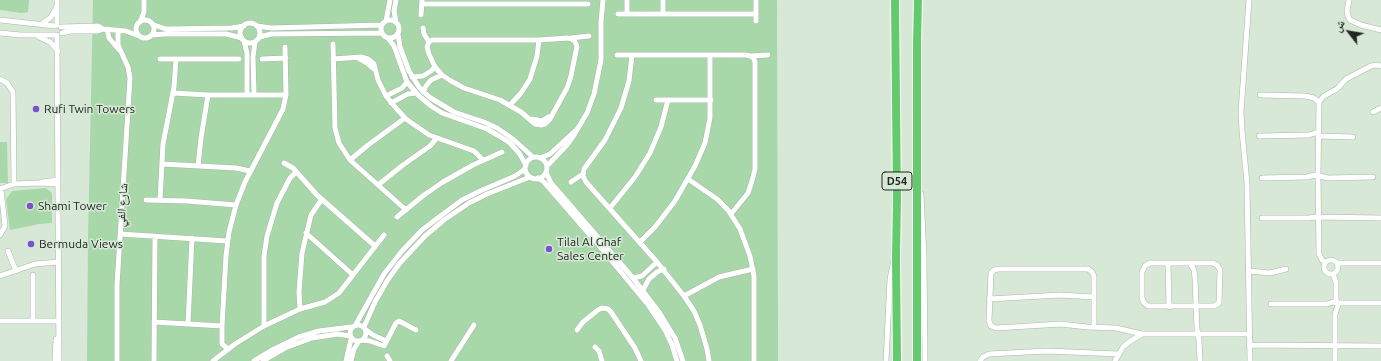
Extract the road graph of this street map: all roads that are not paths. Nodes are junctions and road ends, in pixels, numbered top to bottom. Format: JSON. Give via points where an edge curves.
{"nodes":[{"id":1,"x":56,"y":0,"type":"edge"},
{"id":2,"x":144,"y":0,"type":"edge"},
{"id":3,"x":390,"y":0,"type":"edge"},
{"id":4,"x":396,"y":0,"type":"edge"},
{"id":5,"x":599,"y":0,"type":"edge"},
{"id":6,"x":603,"y":0,"type":"edge"},
{"id":7,"x":627,"y":0,"type":"edge"},
{"id":8,"x":663,"y":0,"type":"edge"},
{"id":9,"x":756,"y":0,"type":"edge"},
{"id":10,"x":895,"y":0,"type":"edge"},
{"id":11,"x":1249,"y":0,"type":"edge"},
{"id":12,"x":1350,"y":0,"type":"edge"},
{"id":13,"x":422,"y":2,"type":"edge"},
{"id":14,"x":524,"y":2,"type":"edge"},
{"id":15,"x":558,"y":2,"type":"edge"},
{"id":16,"x":919,"y":2,"type":"edge"},
{"id":17,"x":588,"y":4,"type":"dead end"},
{"id":18,"x":57,"y":7,"type":"junction"},
{"id":19,"x":144,"y":9,"type":"junction"},
{"id":20,"x":618,"y":14,"type":"dead end"},
{"id":21,"x":627,"y":14,"type":"junction"},
{"id":22,"x":663,"y":14,"type":"junction"},
{"id":23,"x":756,"y":14,"type":"junction"},
{"id":24,"x":420,"y":15,"type":"dead end"},
{"id":25,"x":601,"y":16,"type":"junction"},
{"id":26,"x":0,"y":20,"type":"edge"},
{"id":27,"x":756,"y":21,"type":"dead end"},
{"id":28,"x":396,"y":22,"type":"junction"},
{"id":29,"x":152,"y":23,"type":"junction"},
{"id":30,"x":384,"y":23,"type":"junction"},
{"id":31,"x":42,"y":24,"type":"junction"},
{"id":32,"x":138,"y":24,"type":"junction"},
{"id":33,"x":58,"y":26,"type":"junction"},
{"id":34,"x":244,"y":26,"type":"junction"},
{"id":35,"x":257,"y":26,"type":"junction"},
{"id":36,"x":422,"y":28,"type":"dead end"},
{"id":37,"x":105,"y":29,"type":"junction"},
{"id":38,"x":118,"y":30,"type":"junction"},
{"id":39,"x":1381,"y":30,"type":"edge"},
{"id":40,"x":126,"y":31,"type":"junction"},
{"id":41,"x":0,"y":33,"type":"edge"},
{"id":42,"x":382,"y":33,"type":"junction"},
{"id":43,"x":58,"y":34,"type":"junction"},
{"id":44,"x":398,"y":34,"type":"junction"},
{"id":45,"x":36,"y":36,"type":"junction"},
{"id":46,"x":139,"y":36,"type":"junction"},
{"id":47,"x":152,"y":36,"type":"junction"},
{"id":48,"x":589,"y":36,"type":"dead end"},
{"id":49,"x":260,"y":37,"type":"junction"},
{"id":50,"x":388,"y":38,"type":"junction"},
{"id":51,"x":571,"y":38,"type":"junction"},
{"id":52,"x":243,"y":40,"type":"junction"},
{"id":53,"x":539,"y":40,"type":"junction"},
{"id":54,"x":255,"y":42,"type":"junction"},
{"id":55,"x":429,"y":42,"type":"junction"},
{"id":56,"x":333,"y":44,"type":"dead end"},
{"id":57,"x":285,"y":47,"type":"dead end"},
{"id":58,"x":58,"y":51,"type":"junction"},
{"id":59,"x":120,"y":51,"type":"junction"},
{"id":60,"x":617,"y":55,"type":"dead end"},
{"id":61,"x":710,"y":55,"type":"junction"},
{"id":62,"x":768,"y":55,"type":"dead end"},
{"id":63,"x":632,"y":56,"type":"junction"},
{"id":64,"x":751,"y":56,"type":"junction"},
{"id":65,"x":286,"y":58,"type":"junction"},
{"id":66,"x":333,"y":58,"type":"junction"},
{"id":67,"x":160,"y":59,"type":"dead end"},
{"id":68,"x":176,"y":59,"type":"junction"},
{"id":69,"x":239,"y":59,"type":"dead end"},
{"id":70,"x":262,"y":59,"type":"dead end"},
{"id":71,"x":1381,"y":66,"type":"edge"},
{"id":72,"x":435,"y":67,"type":"junction"},
{"id":73,"x":431,"y":71,"type":"junction"},
{"id":74,"x":442,"y":75,"type":"junction"},
{"id":75,"x":423,"y":76,"type":"junction"},
{"id":76,"x":412,"y":77,"type":"junction"},
{"id":77,"x":435,"y":77,"type":"junction"},
{"id":78,"x":0,"y":79,"type":"edge"},
{"id":79,"x":407,"y":82,"type":"junction"},
{"id":80,"x":428,"y":83,"type":"junction"},
{"id":81,"x":400,"y":89,"type":"junction"},
{"id":82,"x":423,"y":92,"type":"junction"},
{"id":83,"x":172,"y":93,"type":"junction"},
{"id":84,"x":416,"y":93,"type":"junction"},
{"id":85,"x":248,"y":94,"type":"junction"},
{"id":86,"x":254,"y":94,"type":"junction"},
{"id":87,"x":286,"y":95,"type":"junction"},
{"id":88,"x":1260,"y":95,"type":"dead end"},
{"id":89,"x":208,"y":96,"type":"junction"},
{"id":90,"x":386,"y":96,"type":"junction"},
{"id":91,"x":404,"y":96,"type":"junction"},
{"id":92,"x":656,"y":100,"type":"dead end"},
{"id":93,"x":668,"y":100,"type":"junction"},
{"id":94,"x":711,"y":100,"type":"junction"},
{"id":95,"x":917,"y":100,"type":"junction"},
{"id":96,"x":1319,"y":102,"type":"junction"},
{"id":97,"x":391,"y":103,"type":"junction"},
{"id":98,"x":510,"y":105,"type":"junction"},
{"id":99,"x":1381,"y":108,"type":"edge"},
{"id":100,"x":1373,"y":112,"type":"dead end"},
{"id":101,"x":404,"y":118,"type":"junction"},
{"id":102,"x":577,"y":130,"type":"junction"},
{"id":103,"x":1318,"y":134,"type":"junction"},
{"id":104,"x":1259,"y":136,"type":"dead end"},
{"id":105,"x":1353,"y":137,"type":"dead end"},
{"id":106,"x":436,"y":139,"type":"junction"},
{"id":107,"x":502,"y":152,"type":"dead end"},
{"id":108,"x":533,"y":157,"type":"junction"},
{"id":109,"x":540,"y":158,"type":"junction"},
{"id":110,"x":350,"y":160,"type":"junction"},
{"id":111,"x":483,"y":160,"type":"junction"},
{"id":112,"x":284,"y":163,"type":"dead end"},
{"id":113,"x":162,"y":164,"type":"junction"},
{"id":114,"x":198,"y":166,"type":"junction"},
{"id":115,"x":547,"y":166,"type":"junction"},
{"id":116,"x":526,"y":167,"type":"junction"},
{"id":117,"x":250,"y":171,"type":"junction"},
{"id":118,"x":296,"y":172,"type":"junction"},
{"id":119,"x":546,"y":172,"type":"junction"},
{"id":120,"x":583,"y":174,"type":"junction"},
{"id":121,"x":1318,"y":175,"type":"junction"},
{"id":122,"x":1373,"y":176,"type":"dead end"},
{"id":123,"x":530,"y":177,"type":"junction"},
{"id":124,"x":538,"y":178,"type":"junction"},
{"id":125,"x":1262,"y":178,"type":"dead end"},
{"id":126,"x":688,"y":179,"type":"junction"},
{"id":127,"x":58,"y":182,"type":"junction"},
{"id":128,"x":571,"y":182,"type":"dead end"},
{"id":129,"x":14,"y":184,"type":"junction"},
{"id":130,"x":378,"y":185,"type":"junction"},
{"id":131,"x":1,"y":189,"type":"edge"},
{"id":132,"x":322,"y":199,"type":"junction"},
{"id":133,"x":146,"y":200,"type":"dead end"},
{"id":134,"x":160,"y":200,"type":"junction"},
{"id":135,"x":236,"y":205,"type":"junction"},
{"id":136,"x":610,"y":208,"type":"junction"},
{"id":137,"x":406,"y":210,"type":"junction"},
{"id":138,"x":731,"y":214,"type":"junction"},
{"id":139,"x":397,"y":217,"type":"dead end"},
{"id":140,"x":1318,"y":217,"type":"junction"},
{"id":141,"x":1262,"y":218,"type":"dead end"},
{"id":142,"x":1381,"y":218,"type":"edge"},
{"id":143,"x":306,"y":233,"type":"junction"},
{"id":144,"x":120,"y":234,"type":"junction"},
{"id":145,"x":0,"y":235,"type":"edge"},
{"id":146,"x":384,"y":235,"type":"dead end"},
{"id":147,"x":155,"y":236,"type":"junction"},
{"id":148,"x":192,"y":238,"type":"junction"},
{"id":149,"x":227,"y":241,"type":"junction"},
{"id":150,"x":640,"y":242,"type":"junction"},
{"id":151,"x":375,"y":246,"type":"junction"},
{"id":152,"x":8,"y":251,"type":"dead end"},
{"id":153,"x":896,"y":256,"type":"junction"},
{"id":154,"x":58,"y":262,"type":"junction"},
{"id":155,"x":657,"y":262,"type":"junction"},
{"id":156,"x":1325,"y":262,"type":"junction"},
{"id":157,"x":1168,"y":263,"type":"junction"},
{"id":158,"x":1190,"y":263,"type":"junction"},
{"id":159,"x":1337,"y":263,"type":"junction"},
{"id":160,"x":1381,"y":263,"type":"edge"},
{"id":161,"x":664,"y":269,"type":"junction"},
{"id":162,"x":753,"y":269,"type":"junction"},
{"id":163,"x":1286,"y":269,"type":"dead end"},
{"id":164,"x":16,"y":271,"type":"junction"},
{"id":165,"x":648,"y":271,"type":"junction"},
{"id":166,"x":1249,"y":271,"type":"junction"},
{"id":167,"x":1333,"y":274,"type":"junction"},
{"id":168,"x":33,"y":275,"type":"dead end"},
{"id":169,"x":353,"y":275,"type":"junction"},
{"id":170,"x":0,"y":276,"type":"edge"},
{"id":171,"x":652,"y":276,"type":"junction"},
{"id":172,"x":633,"y":278,"type":"junction"},
{"id":173,"x":643,"y":290,"type":"junction"},
{"id":174,"x":684,"y":296,"type":"junction"},
{"id":175,"x":1094,"y":297,"type":"junction"},
{"id":176,"x":989,"y":299,"type":"junction"},
{"id":177,"x":1337,"y":303,"type":"junction"},
{"id":178,"x":1381,"y":303,"type":"edge"},
{"id":179,"x":1271,"y":304,"type":"dead end"},
{"id":180,"x":1169,"y":307,"type":"junction"},
{"id":181,"x":1196,"y":307,"type":"junction"},
{"id":182,"x":300,"y":310,"type":"junction"},
{"id":183,"x":0,"y":321,"type":"edge"},
{"id":184,"x":33,"y":321,"type":"junction"},
{"id":185,"x":154,"y":322,"type":"junction"},
{"id":186,"x":58,"y":324,"type":"junction"},
{"id":187,"x":188,"y":324,"type":"junction"},
{"id":188,"x":474,"y":325,"type":"dead end"},
{"id":189,"x":222,"y":326,"type":"junction"},
{"id":190,"x":264,"y":326,"type":"junction"},
{"id":191,"x":353,"y":326,"type":"junction"},
{"id":192,"x":1094,"y":327,"type":"junction"},
{"id":193,"x":365,"y":328,"type":"junction"},
{"id":194,"x":416,"y":330,"type":"dead end"},
{"id":195,"x":577,"y":330,"type":"dead end"},
{"id":196,"x":1142,"y":334,"type":"junction"},
{"id":197,"x":1198,"y":334,"type":"junction"},
{"id":198,"x":1249,"y":334,"type":"junction"},
{"id":199,"x":350,"y":337,"type":"junction"},
{"id":200,"x":360,"y":340,"type":"junction"},
{"id":201,"x":385,"y":344,"type":"junction"},
{"id":202,"x":1250,"y":345,"type":"junction"},
{"id":203,"x":1335,"y":346,"type":"junction"},
{"id":204,"x":1381,"y":346,"type":"edge"},
{"id":205,"x":595,"y":347,"type":"dead end"},
{"id":206,"x":228,"y":349,"type":"junction"},
{"id":207,"x":1118,"y":354,"type":"junction"},
{"id":208,"x":387,"y":356,"type":"dead end"},
{"id":209,"x":55,"y":361,"type":"edge"},
{"id":210,"x":59,"y":361,"type":"edge"},
{"id":211,"x":117,"y":361,"type":"edge"},
{"id":212,"x":154,"y":361,"type":"edge"},
{"id":213,"x":213,"y":361,"type":"edge"},
{"id":214,"x":254,"y":361,"type":"edge"},
{"id":215,"x":263,"y":361,"type":"edge"},
{"id":216,"x":346,"y":361,"type":"edge"},
{"id":217,"x":351,"y":361,"type":"edge"},
{"id":218,"x":390,"y":361,"type":"edge"},
{"id":219,"x":451,"y":361,"type":"edge"},
{"id":220,"x":602,"y":361,"type":"edge"},
{"id":221,"x":641,"y":361,"type":"edge"},
{"id":222,"x":677,"y":361,"type":"edge"},
{"id":223,"x":683,"y":361,"type":"edge"},
{"id":224,"x":709,"y":361,"type":"edge"},
{"id":225,"x":754,"y":361,"type":"edge"},
{"id":226,"x":886,"y":361,"type":"edge"},
{"id":227,"x":897,"y":361,"type":"edge"},
{"id":228,"x":917,"y":361,"type":"edge"},
{"id":229,"x":925,"y":361,"type":"edge"},
{"id":230,"x":980,"y":361,"type":"edge"},
{"id":231,"x":1115,"y":361,"type":"edge"},
{"id":232,"x":1200,"y":361,"type":"edge"},
{"id":233,"x":1250,"y":361,"type":"edge"},
{"id":234,"x":1335,"y":361,"type":"edge"}],
"edges":[{"from":1,"to":18,"type":"street"},
{"from":2,"to":19,"type":"street"},
{"from":3,"to":30,"type":"street"},
{"from":4,"to":28,"type":"street"},
{"from":5,"to":25,"type":"street"},
{"from":6,"to":25,"type":"street"},
{"from":7,"to":21,"type":"street"},
{"from":8,"to":22,"type":"street"},
{"from":9,"to":23,"type":"street"},
{"from":10,"to":153,"type":"highway","number":"D54"},
{"from":11,"to":166,"type":"street","via":[[1241,112],[1247,183]]},
{"from":12,"to":39,"type":"street","via":[[1347,14],[1350,20],[1358,25]]},
{"from":13,"to":14,"type":"street"},
{"from":13,"to":24,"type":"street"},
{"from":14,"to":15,"type":"street"},
{"from":15,"to":17,"type":"street"},
{"from":16,"to":95,"type":"highway","number":"D54"},
{"from":18,"to":31,"type":"street","via":[[51,18]]},
{"from":18,"to":33,"type":"street"},
{"from":19,"to":29,"type":"street"},
{"from":19,"to":32,"type":"street"},
{"from":20,"to":21,"type":"street"},
{"from":21,"to":22,"type":"street"},
{"from":22,"to":23,"type":"street"},
{"from":23,"to":27,"type":"street"},
{"from":25,"to":102,"type":"street","via":[[601,60],[597,82],[591,104]]},
{"from":26,"to":31,"type":"street"},
{"from":28,"to":30,"type":"street","via":[[391,20]]},
{"from":28,"to":44,"type":"street","via":[[399,26]]},
{"from":29,"to":32,"type":"street","via":[[146,20]]},
{"from":29,"to":34,"type":"street","via":[[166,29]]},
{"from":29,"to":47,"type":"street"},
{"from":30,"to":35,"type":"street","via":[[271,28]]},
{"from":30,"to":42,"type":"street"},
{"from":31,"to":33,"type":"street"},
{"from":32,"to":40,"type":"street"},
{"from":32,"to":46,"type":"street","via":[[136,30]]},
{"from":33,"to":37,"type":"street","via":[[98,26]]},
{"from":33,"to":43,"type":"street","via":[[63,30]]},
{"from":33,"to":43,"type":"street","via":[[53,31]]},
{"from":34,"to":35,"type":"street","via":[[250,23]]},
{"from":34,"to":52,"type":"street","via":[[241,32]]},
{"from":35,"to":49,"type":"street"},
{"from":36,"to":55,"type":"street"},
{"from":37,"to":38,"type":"street"},
{"from":37,"to":43,"type":"street"},
{"from":37,"to":59,"type":"street"},
{"from":38,"to":40,"type":"street"},
{"from":38,"to":59,"type":"street"},
{"from":40,"to":46,"type":"street"},
{"from":41,"to":45,"type":"street"},
{"from":42,"to":49,"type":"street","via":[[278,34]]},
{"from":42,"to":50,"type":"street"},
{"from":43,"to":45,"type":"street"},
{"from":43,"to":58,"type":"street"},
{"from":44,"to":50,"type":"street","via":[[394,38]]},
{"from":44,"to":76,"type":"street","via":[[405,63]]},
{"from":45,"to":58,"type":"street","via":[[47,40]]},
{"from":46,"to":47,"type":"street"},
{"from":47,"to":52,"type":"street","via":[[226,34]]},
{"from":48,"to":51,"type":"street"},
{"from":49,"to":54,"type":"street"},
{"from":50,"to":79,"type":"street","via":[[394,46]]},
{"from":51,"to":53,"type":"street"},
{"from":51,"to":98,"type":"street","via":[[576,46],[573,70],[567,88],[552,114],[546,120],[536,121]]},
{"from":52,"to":54,"type":"street","via":[[248,43]]},
{"from":52,"to":85,"type":"street","via":[[247,53]]},
{"from":53,"to":55,"type":"street"},
{"from":53,"to":98,"type":"street","via":[[533,72]]},
{"from":54,"to":86,"type":"street"},
{"from":55,"to":72,"type":"street","via":[[428,51]]},
{"from":56,"to":66,"type":"street"},
{"from":57,"to":65,"type":"street"},
{"from":58,"to":127,"type":"street"},
{"from":59,"to":144,"type":"street","name":"شارع الفي","via":[[128,67],[130,83]]},
{"from":60,"to":63,"type":"street"},
{"from":61,"to":63,"type":"street"},
{"from":61,"to":64,"type":"street"},
{"from":61,"to":94,"type":"street"},
{"from":62,"to":64,"type":"street"},
{"from":63,"to":120,"type":"street","via":[[629,81],[619,112]]},
{"from":64,"to":138,"type":"street","via":[[755,62],[755,170],[746,196]]},
{"from":65,"to":70,"type":"street"},
{"from":65,"to":87,"type":"street"},
{"from":66,"to":90,"type":"street","via":[[363,57],[370,60]]},
{"from":66,"to":110,"type":"street","via":[[336,133],[341,148]]},
{"from":67,"to":68,"type":"street"},
{"from":68,"to":69,"type":"street"},
{"from":68,"to":83,"type":"street"},
{"from":71,"to":96,"type":"street","via":[[1371,66],[1346,79]]},
{"from":72,"to":73,"type":"street"},
{"from":72,"to":74,"type":"street"},
{"from":73,"to":75,"type":"street"},
{"from":73,"to":77,"type":"street"},
{"from":74,"to":77,"type":"street"},
{"from":74,"to":98,"type":"street","via":[[459,86]]},
{"from":75,"to":76,"type":"street"},
{"from":75,"to":80,"type":"street"},
{"from":76,"to":82,"type":"street"},
{"from":77,"to":80,"type":"street"},
{"from":78,"to":129,"type":"street","via":[[7,83],[13,92]]},
{"from":79,"to":81,"type":"street"},
{"from":79,"to":84,"type":"street"},
{"from":80,"to":82,"type":"street"},
{"from":81,"to":90,"type":"street"},
{"from":81,"to":91,"type":"street"},
{"from":82,"to":108,"type":"street","via":[[445,107],[497,128],[513,138]]},
{"from":83,"to":89,"type":"street"},
{"from":83,"to":113,"type":"street"},
{"from":84,"to":91,"type":"street"},
{"from":84,"to":116,"type":"street","via":[[442,113],[487,129],[510,143]]},
{"from":85,"to":86,"type":"street"},
{"from":85,"to":89,"type":"street"},
{"from":86,"to":87,"type":"street"},
{"from":87,"to":117,"type":"street","via":[[281,114]]},
{"from":88,"to":96,"type":"street","via":[[1305,96]]},
{"from":89,"to":114,"type":"street"},
{"from":90,"to":97,"type":"street"},
{"from":91,"to":97,"type":"street"},
{"from":92,"to":93,"type":"street"},
{"from":93,"to":94,"type":"street"},
{"from":93,"to":136,"type":"street","via":[[661,127],[650,153],[631,183]]},
{"from":94,"to":126,"type":"street","via":[[708,134]]},
{"from":95,"to":228,"type":"highway","number":"D54"},
{"from":95,"to":229,"type":"street","via":[[924,257]]},
{"from":96,"to":103,"type":"street"},
{"from":97,"to":101,"type":"street"},
{"from":99,"to":100,"type":"street"},
{"from":101,"to":106,"type":"street"},
{"from":101,"to":110,"type":"street"},
{"from":102,"to":109,"type":"street","via":[[550,154]]},
{"from":102,"to":115,"type":"street"},
{"from":103,"to":104,"type":"street"},
{"from":103,"to":105,"type":"street"},
{"from":103,"to":121,"type":"street"},
{"from":106,"to":111,"type":"street","via":[[474,151]]},
{"from":106,"to":130,"type":"street"},
{"from":107,"to":111,"type":"street"},
{"from":108,"to":109,"type":"street"},
{"from":108,"to":116,"type":"street","via":[[527,161]]},
{"from":109,"to":115,"type":"street"},
{"from":110,"to":130,"type":"street"},
{"from":111,"to":137,"type":"street","via":[[443,182]]},
{"from":112,"to":118,"type":"street"},
{"from":113,"to":114,"type":"street"},
{"from":113,"to":134,"type":"street"},
{"from":114,"to":117,"type":"street"},
{"from":115,"to":119,"type":"street"},
{"from":116,"to":123,"type":"street"},
{"from":116,"to":191,"type":"street","via":[[515,176],[462,200],[422,230],[384,274]]},
{"from":117,"to":135,"type":"street"},
{"from":118,"to":132,"type":"street"},
{"from":118,"to":190,"type":"street","via":[[277,203],[267,236],[264,256]]},
{"from":119,"to":124,"type":"street"},
{"from":119,"to":172,"type":"street","via":[[551,183]]},
{"from":120,"to":128,"type":"street"},
{"from":120,"to":136,"type":"street","via":[[585,180]]},
{"from":121,"to":122,"type":"street","via":[[1328,178]]},
{"from":121,"to":125,"type":"street"},
{"from":121,"to":140,"type":"street"},
{"from":123,"to":124,"type":"street"},
{"from":123,"to":193,"type":"street","via":[[476,199],[450,215],[425,236],[387,281]]},
{"from":124,"to":222,"type":"street","via":[[649,306],[667,335]]},
{"from":126,"to":138,"type":"street","via":[[717,199]]},
{"from":126,"to":150,"type":"street","via":[[663,219]]},
{"from":127,"to":129,"type":"street"},
{"from":127,"to":154,"type":"street"},
{"from":129,"to":131,"type":"street"},
{"from":130,"to":137,"type":"street"},
{"from":131,"to":145,"type":"street","via":[[5,226]]},
{"from":132,"to":143,"type":"street","via":[[311,215]]},
{"from":132,"to":151,"type":"street"},
{"from":133,"to":134,"type":"street"},
{"from":134,"to":135,"type":"street"},
{"from":135,"to":149,"type":"street"},
{"from":136,"to":150,"type":"street"},
{"from":137,"to":139,"type":"street"},
{"from":138,"to":162,"type":"street","via":[[740,229]]},
{"from":140,"to":141,"type":"street"},
{"from":140,"to":142,"type":"street"},
{"from":140,"to":156,"type":"street","via":[[1319,254]]},
{"from":143,"to":169,"type":"street"},
{"from":143,"to":182,"type":"street","via":[[301,260]]},
{"from":144,"to":147,"type":"street"},
{"from":144,"to":211,"type":"street","name":"شارع الفي"},
{"from":146,"to":151,"type":"street"},
{"from":147,"to":148,"type":"street"},
{"from":147,"to":185,"type":"street"},
{"from":148,"to":149,"type":"street"},
{"from":148,"to":187,"type":"street"},
{"from":149,"to":189,"type":"street"},
{"from":150,"to":155,"type":"street"},
{"from":151,"to":169,"type":"street"},
{"from":152,"to":164,"type":"street"},
{"from":153,"to":226,"type":"street","via":[[890,279]]},
{"from":153,"to":227,"type":"highway","number":"D54"},
{"from":154,"to":164,"type":"street","via":[[35,264]]},
{"from":154,"to":186,"type":"street"},
{"from":155,"to":161,"type":"street"},
{"from":155,"to":165,"type":"street"},
{"from":156,"to":159,"type":"street","via":[[1331,260]]},
{"from":156,"to":167,"type":"street","via":[[1325,271]]},
{"from":157,"to":158,"type":"street"},
{"from":157,"to":180,"type":"street"},
{"from":157,"to":180,"type":"street","via":[[1144,266],[1142,298],[1148,306]]},
{"from":158,"to":181,"type":"street","via":[[1194,270]]},
{"from":158,"to":181,"type":"street","via":[[1214,263],[1220,268],[1219,303],[1216,306]]},
{"from":159,"to":160,"type":"street"},
{"from":159,"to":167,"type":"street","via":[[1338,268]]},
{"from":161,"to":171,"type":"street"},
{"from":161,"to":174,"type":"street"},
{"from":162,"to":174,"type":"street","via":[[719,277]]},
{"from":162,"to":225,"type":"street"},
{"from":163,"to":166,"type":"street","via":[[1270,273]]},
{"from":164,"to":170,"type":"street"},
{"from":165,"to":171,"type":"street"},
{"from":165,"to":172,"type":"street"},
{"from":166,"to":198,"type":"street"},
{"from":167,"to":177,"type":"street"},
{"from":168,"to":184,"type":"street"},
{"from":169,"to":182,"type":"street","via":[[342,291],[332,298]]},
{"from":171,"to":173,"type":"street","via":[[647,280]]},
{"from":172,"to":173,"type":"street"},
{"from":173,"to":223,"type":"street","via":[[664,318]]},
{"from":174,"to":224,"type":"street","via":[[700,325]]},
{"from":175,"to":176,"type":"street","via":[[1060,295]]},
{"from":175,"to":176,"type":"street","via":[[1094,276],[1088,269],[998,268],[990,276]]},
{"from":175,"to":192,"type":"street"},
{"from":176,"to":192,"type":"street","via":[[989,321],[991,326],[996,328],[1056,324]]},
{"from":177,"to":178,"type":"street"},
{"from":177,"to":179,"type":"street"},
{"from":177,"to":203,"type":"street"},
{"from":180,"to":181,"type":"street"},
{"from":181,"to":197,"type":"street"},
{"from":182,"to":190,"type":"street"},
{"from":183,"to":184,"type":"street"},
{"from":184,"to":186,"type":"street"},
{"from":185,"to":187,"type":"street"},
{"from":185,"to":212,"type":"street"},
{"from":186,"to":209,"type":"street"},
{"from":186,"to":210,"type":"street"},
{"from":187,"to":189,"type":"street"},
{"from":188,"to":219,"type":"street"},
{"from":189,"to":206,"type":"street","via":[[222,344]]},
{"from":190,"to":206,"type":"street"},
{"from":191,"to":193,"type":"street","via":[[361,325]]},
{"from":191,"to":199,"type":"street","via":[[349,331]]},
{"from":191,"to":214,"type":"street","via":[[306,334]]},
{"from":192,"to":196,"type":"street","via":[[1116,328]]},
{"from":193,"to":200,"type":"street","via":[[366,335]]},
{"from":193,"to":201,"type":"street"},
{"from":194,"to":201,"type":"street","via":[[398,321]]},
{"from":195,"to":221,"type":"street","via":[[598,310],[608,309]]},
{"from":196,"to":197,"type":"street"},
{"from":196,"to":207,"type":"street","via":[[1126,344]]},
{"from":197,"to":198,"type":"street"},
{"from":197,"to":232,"type":"street"},
{"from":198,"to":202,"type":"street"},
{"from":199,"to":200,"type":"street"},
{"from":199,"to":215,"type":"street","via":[[338,334],[312,338],[285,348]]},
{"from":199,"to":216,"type":"street"},
{"from":200,"to":201,"type":"street"},
{"from":200,"to":217,"type":"street"},
{"from":202,"to":203,"type":"street"},
{"from":202,"to":233,"type":"street"},
{"from":203,"to":204,"type":"street"},
{"from":203,"to":234,"type":"street"},
{"from":205,"to":220,"type":"street"},
{"from":206,"to":213,"type":"street"},
{"from":207,"to":230,"type":"street","via":[[1037,351],[989,354]]},
{"from":207,"to":231,"type":"street"},
{"from":208,"to":218,"type":"street"}]}
